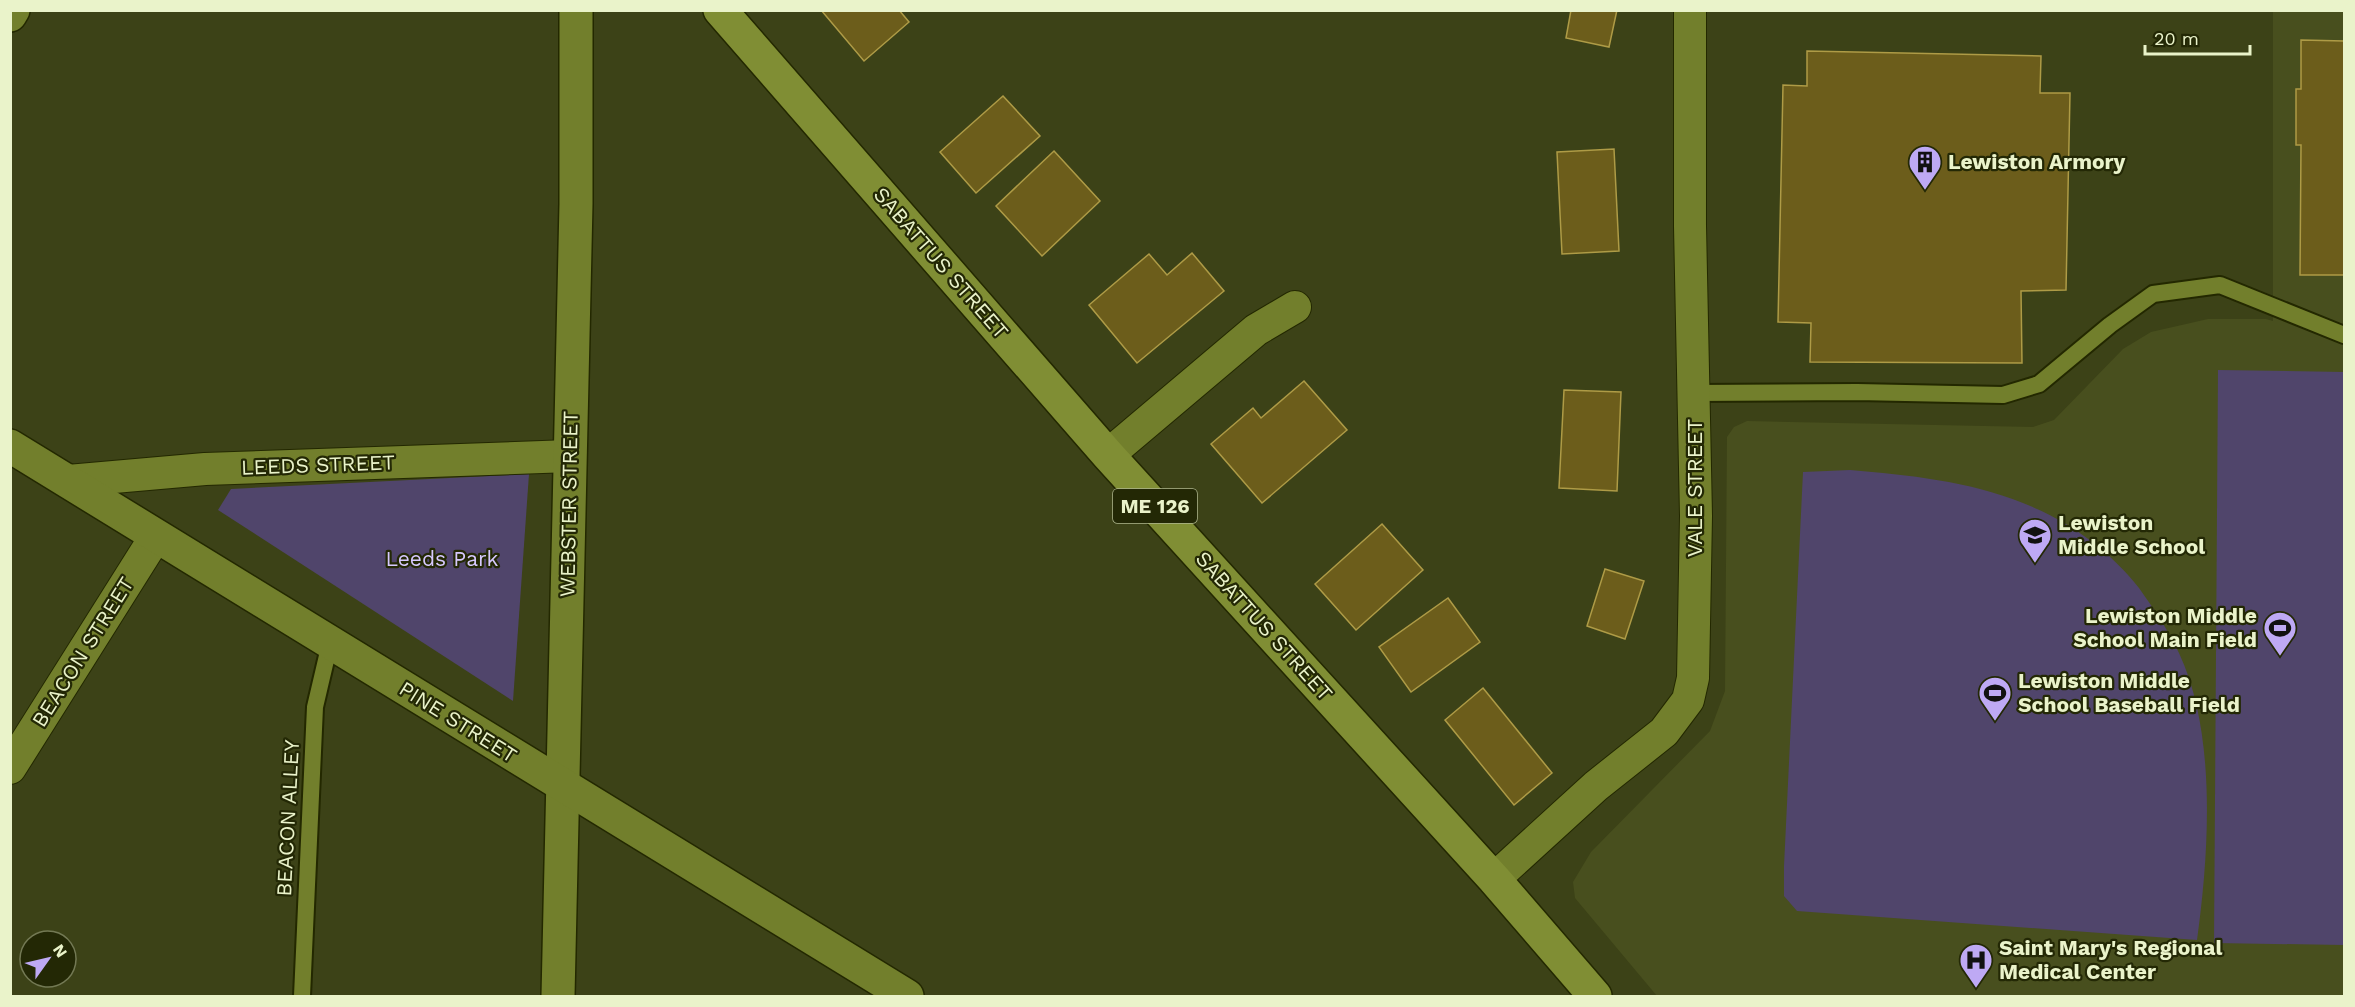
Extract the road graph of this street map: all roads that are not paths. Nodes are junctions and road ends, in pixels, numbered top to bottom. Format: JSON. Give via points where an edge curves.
{"nodes":[{"id":1,"x":13,"y":10,"type":"edge"},
{"id":2,"x":576,"y":10,"type":"edge"},
{"id":3,"x":720,"y":10,"type":"edge"},
{"id":4,"x":1690,"y":10,"type":"edge"},
{"id":5,"x":10,"y":15,"type":"edge"},
{"id":6,"x":1295,"y":307,"type":"dead end"},
{"id":7,"x":2344,"y":335,"type":"edge"},
{"id":8,"x":1694,"y":393,"type":"junction"},
{"id":9,"x":10,"y":446,"type":"edge"},
{"id":10,"x":1108,"y":455,"type":"junction"},
{"id":11,"x":570,"y":456,"type":"junction"},
{"id":12,"x":68,"y":481,"type":"junction"},
{"id":13,"x":156,"y":536,"type":"junction"},
{"id":14,"x":330,"y":643,"type":"junction"},
{"id":15,"x":10,"y":768,"type":"edge"},
{"id":16,"x":563,"y":786,"type":"junction"},
{"id":17,"x":1494,"y":879,"type":"junction"},
{"id":18,"x":302,"y":996,"type":"edge"},
{"id":19,"x":558,"y":996,"type":"edge"},
{"id":20,"x":907,"y":996,"type":"edge"},
{"id":21,"x":1595,"y":996,"type":"edge"}],
"edges":[{"from":1,"to":5,"type":"main road"},
{"from":2,"to":11,"type":"main road","name":"WEBSTER STREET"},
{"from":3,"to":10,"type":"main road","name":"SABATTUS STREET","number":"ME 126"},
{"from":4,"to":8,"type":"street","name":"VALE STREET"},
{"from":6,"to":10,"type":"street","via":[[1257,330]]},
{"from":7,"to":8,"type":"lane","via":[[2220,285],[2153,294],[2039,384],[2003,395]]},
{"from":8,"to":17,"type":"street","name":"VALE STREET","via":[[1693,678],[1688,700],[1664,732],[1596,786]]},
{"from":9,"to":12,"type":"main road","name":"PINE STREET"},
{"from":10,"to":17,"type":"main road","name":"SABATTUS STREET","number":"ME 126"},
{"from":11,"to":12,"type":"street","name":"LEEDS STREET","via":[[206,469]]},
{"from":11,"to":16,"type":"main road","name":"WEBSTER STREET"},
{"from":12,"to":13,"type":"main road","name":"PINE STREET"},
{"from":13,"to":14,"type":"main road","name":"PINE STREET"},
{"from":13,"to":15,"type":"street","name":"BEACON STREET"},
{"from":14,"to":16,"type":"main road","name":"PINE STREET"},
{"from":14,"to":18,"type":"lane","name":"BEACON ALLEY","via":[[315,706]]},
{"from":16,"to":19,"type":"main road","name":"WEBSTER STREET"},
{"from":16,"to":20,"type":"main road","name":"PINE STREET"},
{"from":17,"to":21,"type":"main road","name":"SABATTUS STREET","number":"ME 126"}]}
